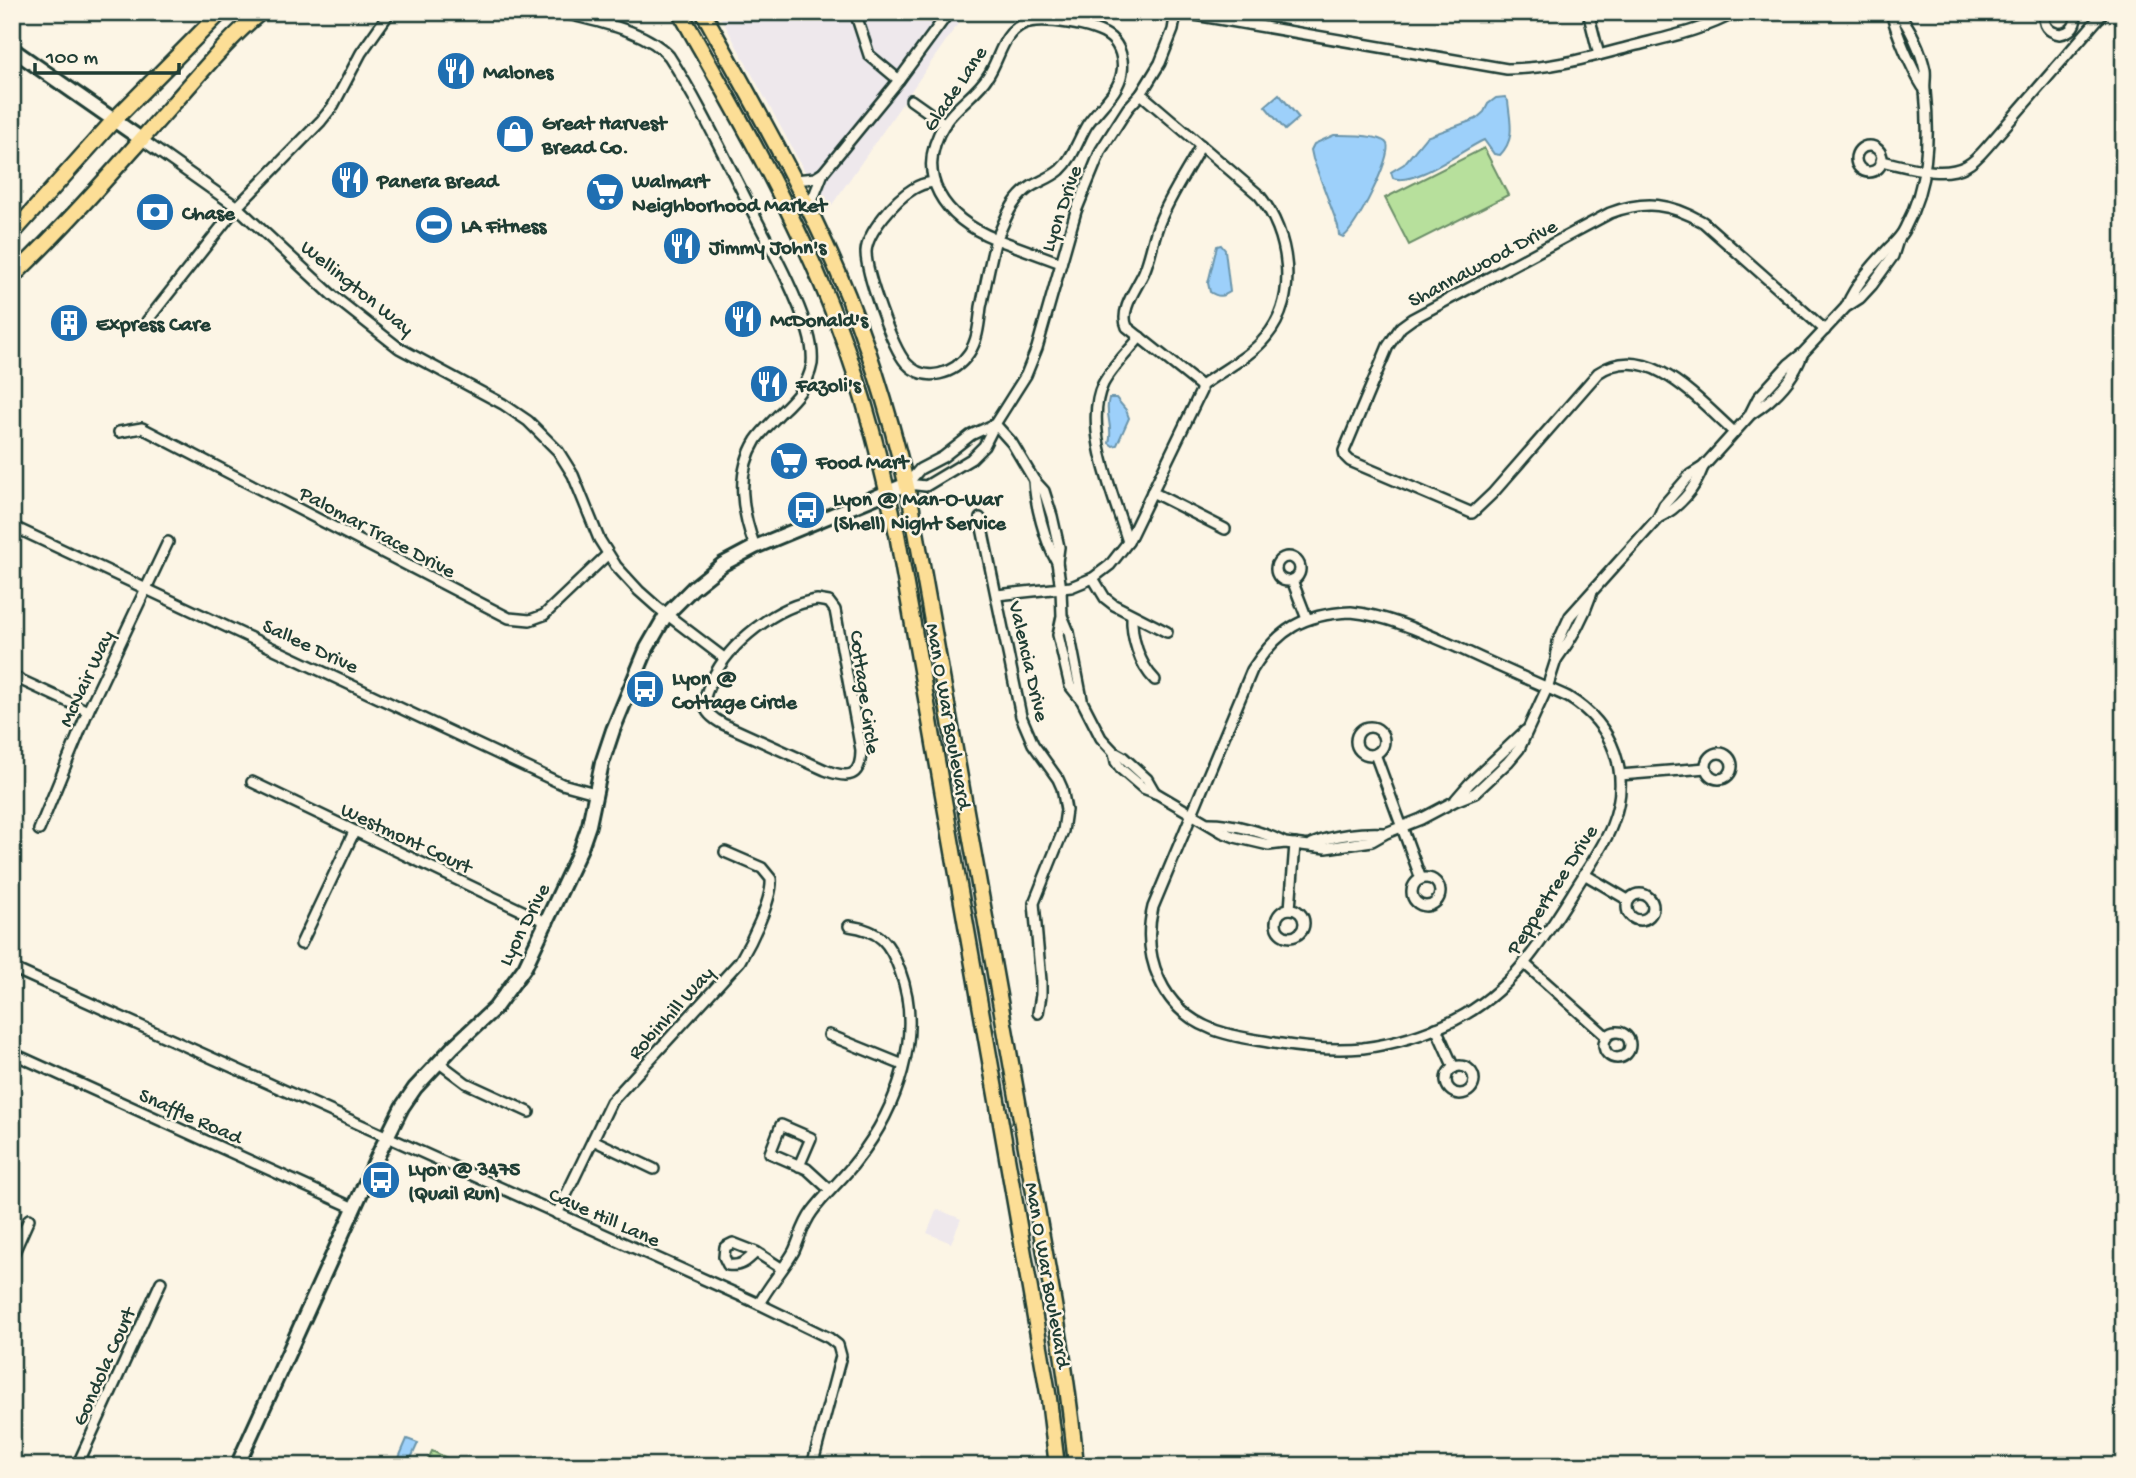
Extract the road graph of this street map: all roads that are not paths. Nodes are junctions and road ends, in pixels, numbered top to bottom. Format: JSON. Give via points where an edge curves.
{"nodes":[{"id":1,"x":221,"y":12,"type":"edge"},
{"id":2,"x":261,"y":12,"type":"edge"},
{"id":3,"x":390,"y":12,"type":"edge"},
{"id":4,"x":561,"y":12,"type":"edge"},
{"id":5,"x":680,"y":12,"type":"edge"},
{"id":6,"x":703,"y":12,"type":"edge"},
{"id":7,"x":855,"y":12,"type":"edge"},
{"id":8,"x":948,"y":12,"type":"edge"},
{"id":9,"x":1177,"y":12,"type":"edge"},
{"id":10,"x":1588,"y":12,"type":"edge"},
{"id":11,"x":1736,"y":12,"type":"edge"},
{"id":12,"x":1891,"y":12,"type":"edge"},
{"id":13,"x":1897,"y":12,"type":"edge"},
{"id":14,"x":2045,"y":12,"type":"edge"},
{"id":15,"x":2075,"y":12,"type":"edge"},
{"id":16,"x":2104,"y":12,"type":"edge"},
{"id":17,"x":2072,"y":29,"type":"junction"},
{"id":18,"x":2081,"y":36,"type":"junction"},
{"id":19,"x":12,"y":49,"type":"edge"},
{"id":20,"x":1599,"y":55,"type":"junction"},
{"id":21,"x":899,"y":80,"type":"junction"},
{"id":22,"x":1924,"y":89,"type":"junction"},
{"id":23,"x":1141,"y":93,"type":"junction"},
{"id":24,"x":911,"y":100,"type":"dead end"},
{"id":25,"x":114,"y":120,"type":"junction"},
{"id":26,"x":945,"y":124,"type":"junction"},
{"id":27,"x":141,"y":139,"type":"junction"},
{"id":28,"x":1201,"y":145,"type":"junction"},
{"id":29,"x":1881,"y":161,"type":"dead end"},
{"id":30,"x":1925,"y":170,"type":"junction"},
{"id":31,"x":823,"y":173,"type":"junction"},
{"id":32,"x":794,"y":180,"type":"junction"},
{"id":33,"x":933,"y":182,"type":"junction"},
{"id":34,"x":237,"y":207,"type":"junction"},
{"id":35,"x":811,"y":213,"type":"junction"},
{"id":36,"x":12,"y":234,"type":"edge"},
{"id":37,"x":996,"y":239,"type":"junction"},
{"id":38,"x":1061,"y":263,"type":"junction"},
{"id":39,"x":12,"y":277,"type":"edge"},
{"id":40,"x":148,"y":321,"type":"dead end"},
{"id":41,"x":1825,"y":330,"type":"junction"},
{"id":42,"x":1140,"y":337,"type":"junction"},
{"id":43,"x":1201,"y":386,"type":"junction"},
{"id":44,"x":995,"y":424,"type":"junction"},
{"id":45,"x":119,"y":432,"type":"dead end"},
{"id":46,"x":1734,"y":432,"type":"junction"},
{"id":47,"x":907,"y":484,"type":"junction"},
{"id":48,"x":887,"y":492,"type":"junction"},
{"id":49,"x":1152,"y":492,"type":"junction"},
{"id":50,"x":980,"y":518,"type":"dead end"},
{"id":51,"x":12,"y":526,"type":"edge"},
{"id":52,"x":1225,"y":529,"type":"dead end"},
{"id":53,"x":168,"y":542,"type":"dead end"},
{"id":54,"x":1128,"y":542,"type":"junction"},
{"id":55,"x":755,"y":547,"type":"junction"},
{"id":56,"x":608,"y":554,"type":"junction"},
{"id":57,"x":1093,"y":579,"type":"junction"},
{"id":58,"x":1292,"y":580,"type":"dead end"},
{"id":59,"x":146,"y":587,"type":"junction"},
{"id":60,"x":1061,"y":589,"type":"junction"},
{"id":61,"x":997,"y":595,"type":"junction"},
{"id":62,"x":666,"y":615,"type":"junction"},
{"id":63,"x":1132,"y":615,"type":"junction"},
{"id":64,"x":1307,"y":619,"type":"junction"},
{"id":65,"x":1167,"y":632,"type":"dead end"},
{"id":66,"x":724,"y":658,"type":"junction"},
{"id":67,"x":12,"y":676,"type":"edge"},
{"id":68,"x":1154,"y":680,"type":"dead end"},
{"id":69,"x":1547,"y":688,"type":"junction"},
{"id":70,"x":88,"y":711,"type":"junction"},
{"id":71,"x":1375,"y":754,"type":"dead end"},
{"id":72,"x":1706,"y":768,"type":"dead end"},
{"id":73,"x":1620,"y":775,"type":"junction"},
{"id":74,"x":252,"y":782,"type":"dead end"},
{"id":75,"x":595,"y":793,"type":"junction"},
{"id":76,"x":1192,"y":815,"type":"junction"},
{"id":77,"x":1401,"y":828,"type":"junction"},
{"id":78,"x":39,"y":830,"type":"dead end"},
{"id":79,"x":354,"y":832,"type":"junction"},
{"id":80,"x":1290,"y":843,"type":"junction"},
{"id":81,"x":725,"y":852,"type":"dead end"},
{"id":82,"x":1584,"y":874,"type":"junction"},
{"id":83,"x":1421,"y":879,"type":"dead end"},
{"id":84,"x":1628,"y":900,"type":"dead end"},
{"id":85,"x":1290,"y":909,"type":"dead end"},
{"id":86,"x":548,"y":923,"type":"junction"},
{"id":87,"x":849,"y":926,"type":"dead end"},
{"id":88,"x":301,"y":944,"type":"dead end"},
{"id":89,"x":1525,"y":964,"type":"junction"},
{"id":90,"x":12,"y":968,"type":"edge"},
{"id":91,"x":1038,"y":1013,"type":"dead end"},
{"id":92,"x":1436,"y":1028,"type":"junction"},
{"id":93,"x":829,"y":1035,"type":"dead end"},
{"id":94,"x":1606,"y":1036,"type":"dead end"},
{"id":95,"x":12,"y":1053,"type":"edge"},
{"id":96,"x":438,"y":1062,"type":"junction"},
{"id":97,"x":903,"y":1065,"type":"junction"},
{"id":98,"x":1454,"y":1068,"type":"dead end"},
{"id":99,"x":529,"y":1112,"type":"dead end"},
{"id":100,"x":387,"y":1137,"type":"junction"},
{"id":101,"x":593,"y":1140,"type":"junction"},
{"id":102,"x":799,"y":1166,"type":"junction"},
{"id":103,"x":653,"y":1169,"type":"dead end"},
{"id":104,"x":830,"y":1190,"type":"junction"},
{"id":105,"x":354,"y":1208,"type":"junction"},
{"id":106,"x":557,"y":1214,"type":"junction"},
{"id":107,"x":29,"y":1219,"type":"dead end"},
{"id":108,"x":756,"y":1252,"type":"dead end"},
{"id":109,"x":12,"y":1257,"type":"edge"},
{"id":110,"x":781,"y":1268,"type":"junction"},
{"id":111,"x":161,"y":1282,"type":"dead end"},
{"id":112,"x":759,"y":1304,"type":"junction"},
{"id":113,"x":77,"y":1466,"type":"edge"},
{"id":114,"x":237,"y":1466,"type":"edge"},
{"id":115,"x":812,"y":1466,"type":"edge"},
{"id":116,"x":1057,"y":1466,"type":"edge"},
{"id":117,"x":1076,"y":1466,"type":"edge"}],
"edges":[{"from":1,"to":25,"type":"main road"},
{"from":2,"to":27,"type":"main road"},
{"from":3,"to":34,"type":"street","via":[[361,53],[333,106]]},
{"from":4,"to":55,"type":"street","via":[[639,34],[669,56],[757,219],[808,333],[811,364],[803,389],[757,438],[749,456],[742,492]]},
{"from":5,"to":48,"type":"main road","name":"Man O War Boulevard","via":[[808,251],[855,372]]},
{"from":6,"to":32,"type":"main road","name":"Man O War Boulevard"},
{"from":7,"to":21,"type":"street","via":[[869,55]]},
{"from":8,"to":21,"type":"street"},
{"from":9,"to":20,"type":"street","via":[[1507,69],[1550,67]]},
{"from":9,"to":23,"type":"street","name":"Lyon Drive","via":[[1165,50]]},
{"from":10,"to":20,"type":"street"},
{"from":11,"to":20,"type":"street","via":[[1691,31]]},
{"from":12,"to":22,"type":"street"},
{"from":13,"to":22,"type":"street","via":[[1920,54]]},
{"from":14,"to":17,"type":"street","via":[[2049,30],[2060,34]]},
{"from":15,"to":17,"type":"street"},
{"from":16,"to":18,"type":"street"},
{"from":17,"to":18,"type":"street"},
{"from":18,"to":30,"type":"street","via":[[1977,157],[1956,170]]},
{"from":19,"to":25,"type":"street","name":"Wellington Way"},
{"from":21,"to":31,"type":"street"},
{"from":22,"to":30,"type":"street"},
{"from":23,"to":28,"type":"street"},
{"from":23,"to":38,"type":"street","name":"Lyon Drive","via":[[1101,150]]},
{"from":24,"to":26,"type":"street"},
{"from":25,"to":27,"type":"street","name":"Wellington Way"},
{"from":25,"to":36,"type":"main road"},
{"from":26,"to":33,"type":"street","name":"Glade Lane","via":[[936,144]]},
{"from":26,"to":37,"type":"street","name":"Glade Lane","via":[[988,77],[1008,36],[1023,25],[1042,20],[1093,29],[1111,38],[1120,51],[1121,78],[1067,163],[1016,199]]},
{"from":27,"to":34,"type":"street","name":"Wellington Way"},
{"from":27,"to":39,"type":"main road"},
{"from":28,"to":42,"type":"street","via":[[1166,207],[1125,313],[1127,327]]},
{"from":28,"to":43,"type":"street","via":[[1265,202],[1277,226],[1287,271],[1284,305],[1267,336]]},
{"from":29,"to":30,"type":"street"},
{"from":30,"to":41,"type":"street","via":[[1913,211],[1898,240]]},
{"from":31,"to":32,"type":"street"},
{"from":31,"to":35,"type":"street"},
{"from":32,"to":35,"type":"main road","name":"Man O War Boulevard"},
{"from":33,"to":37,"type":"street","via":[[952,212]]},
{"from":33,"to":37,"type":"street","name":"Glade Lane","via":[[900,200],[876,227],[866,252],[871,280],[899,354],[913,369],[930,375],[950,372],[971,350]]},
{"from":34,"to":40,"type":"street"},
{"from":34,"to":56,"type":"street","name":"Wellington Way","via":[[333,296],[399,348],[528,421],[573,475]]},
{"from":35,"to":47,"type":"main road","name":"Man O War Boulevard","via":[[864,340]]},
{"from":37,"to":38,"type":"street"},
{"from":38,"to":44,"type":"street","name":"Lyon Drive","via":[[1038,348]]},
{"from":41,"to":46,"type":"street","via":[[1758,398]]},
{"from":41,"to":46,"type":"street","name":"Shannawood Drive","via":[[1703,222],[1665,206],[1626,207],[1401,327],[1388,346],[1345,456],[1472,513],[1598,373],[1628,363],[1668,375]]},
{"from":42,"to":43,"type":"street"},
{"from":42,"to":54,"type":"street","via":[[1103,384],[1096,425]]},
{"from":43,"to":49,"type":"street"},
{"from":44,"to":47,"type":"street","name":"Lyon Drive","via":[[920,469]]},
{"from":44,"to":47,"type":"street","name":"Lyon Drive","via":[[971,460],[926,485]]},
{"from":44,"to":60,"type":"street","via":[[1034,480]]},
{"from":45,"to":56,"type":"street","name":"Palomar Trace Drive","via":[[142,428],[509,618],[530,620],[544,615]]},
{"from":46,"to":69,"type":"street","via":[[1703,467],[1698,482],[1672,511],[1658,518],[1591,594],[1568,645],[1556,660]]},
{"from":47,"to":48,"type":"street","name":"Lyon Drive"},
{"from":47,"to":117,"type":"main road","name":"Man O War Boulevard","via":[[1054,1306]]},
{"from":48,"to":55,"type":"street","name":"Lyon Drive"},
{"from":48,"to":116,"type":"main road","name":"Man O War Boulevard","via":[[1010,1175]]},
{"from":49,"to":52,"type":"street"},
{"from":49,"to":54,"type":"street"},
{"from":50,"to":61,"type":"street","name":"Valencia Drive"},
{"from":51,"to":59,"type":"street","name":"Sallee Drive"},
{"from":53,"to":59,"type":"street","name":"McNair Way"},
{"from":54,"to":57,"type":"street"},
{"from":55,"to":62,"type":"street","name":"Lyon Drive","via":[[707,575]]},
{"from":56,"to":62,"type":"street","name":"Wellington Way"},
{"from":57,"to":60,"type":"street","name":"Valencia Drive"},
{"from":57,"to":63,"type":"street","via":[[1105,598]]},
{"from":58,"to":64,"type":"street"},
{"from":59,"to":70,"type":"street","name":"McNair Way"},
{"from":59,"to":75,"type":"street","name":"Sallee Drive","via":[[562,784]]},
{"from":60,"to":61,"type":"street","name":"Valencia Drive"},
{"from":60,"to":76,"type":"street","via":[[1058,635],[1070,686],[1114,752],[1147,779],[1156,793]]},
{"from":61,"to":91,"type":"street","name":"Valencia Drive","via":[[1021,716],[1033,744],[1058,779],[1066,810],[1063,831],[1034,903],[1041,981]]},
{"from":62,"to":66,"type":"street"},
{"from":62,"to":75,"type":"street","name":"Lyon Drive","via":[[620,711]]},
{"from":63,"to":65,"type":"street"},
{"from":63,"to":68,"type":"street","via":[[1132,632],[1143,665]]},
{"from":64,"to":69,"type":"street","name":"Peppertree Drive","via":[[1351,612],[1392,620]]},
{"from":64,"to":76,"type":"street","name":"Peppertree Drive","via":[[1274,642],[1252,670]]},
{"from":66,"to":66,"type":"street","name":"Cottage Circle","via":[[705,697],[711,718],[838,775],[856,772],[861,750],[838,619],[829,602],[808,601],[773,617]]},
{"from":67,"to":70,"type":"street"},
{"from":69,"to":73,"type":"street","name":"Peppertree Drive","via":[[1596,718],[1613,747]]},
{"from":69,"to":77,"type":"street","via":[[1527,729],[1455,801]]},
{"from":70,"to":78,"type":"street","name":"McNair Way"},
{"from":71,"to":77,"type":"street"},
{"from":72,"to":73,"type":"street"},
{"from":73,"to":82,"type":"street","name":"Peppertree Drive","via":[[1612,828]]},
{"from":74,"to":79,"type":"street","name":"Westmont Court"},
{"from":75,"to":86,"type":"street","name":"Lyon Drive","via":[[581,848]]},
{"from":76,"to":80,"type":"street","via":[[1206,823],[1224,823]]},
{"from":76,"to":92,"type":"street","name":"Peppertree Drive","via":[[1153,907],[1149,935],[1158,979],[1184,1013],[1222,1033],[1319,1049],[1388,1044]]},
{"from":77,"to":80,"type":"street","via":[[1326,838],[1309,845]]},
{"from":77,"to":83,"type":"street"},
{"from":79,"to":86,"type":"street","name":"Westmont Court"},
{"from":79,"to":88,"type":"street"},
{"from":80,"to":85,"type":"street"},
{"from":81,"to":101,"type":"street","name":"Robinhill Way","via":[[762,868],[771,879],[770,894],[749,946],[611,1102]]},
{"from":82,"to":84,"type":"street"},
{"from":82,"to":89,"type":"street","name":"Peppertree Drive"},
{"from":86,"to":96,"type":"street","name":"Lyon Drive","via":[[525,967],[495,1009]]},
{"from":87,"to":97,"type":"street","via":[[865,928],[884,939],[899,966],[910,1012]]},
{"from":89,"to":92,"type":"street","name":"Peppertree Drive","via":[[1476,1008]]},
{"from":89,"to":94,"type":"street"},
{"from":90,"to":100,"type":"street","name":"Cave Hill Lane"},
{"from":92,"to":98,"type":"street"},
{"from":93,"to":97,"type":"street"},
{"from":95,"to":105,"type":"street","name":"Snaffle Road"},
{"from":96,"to":99,"type":"street","via":[[466,1083]]},
{"from":96,"to":100,"type":"street","name":"Lyon Drive","via":[[402,1107]]},
{"from":97,"to":104,"type":"street","via":[[873,1138]]},
{"from":100,"to":105,"type":"street","name":"Lyon Drive"},
{"from":100,"to":106,"type":"street","name":"Cave Hill Lane"},
{"from":101,"to":103,"type":"street"},
{"from":101,"to":106,"type":"street","name":"Robinhill Way"},
{"from":102,"to":102,"type":"street","via":[[770,1153],[781,1125],[811,1138]]},
{"from":102,"to":104,"type":"street"},
{"from":104,"to":110,"type":"street","via":[[810,1214]]},
{"from":105,"to":114,"type":"street","name":"Lyon Drive"},
{"from":106,"to":112,"type":"street","name":"Cave Hill Lane"},
{"from":107,"to":109,"type":"street"},
{"from":108,"to":110,"type":"street"},
{"from":110,"to":112,"type":"street"},
{"from":111,"to":113,"type":"street","name":"Gondola Court"},
{"from":112,"to":115,"type":"street","name":"Cave Hill Lane","via":[[829,1338],[839,1349],[841,1356]]}]}
